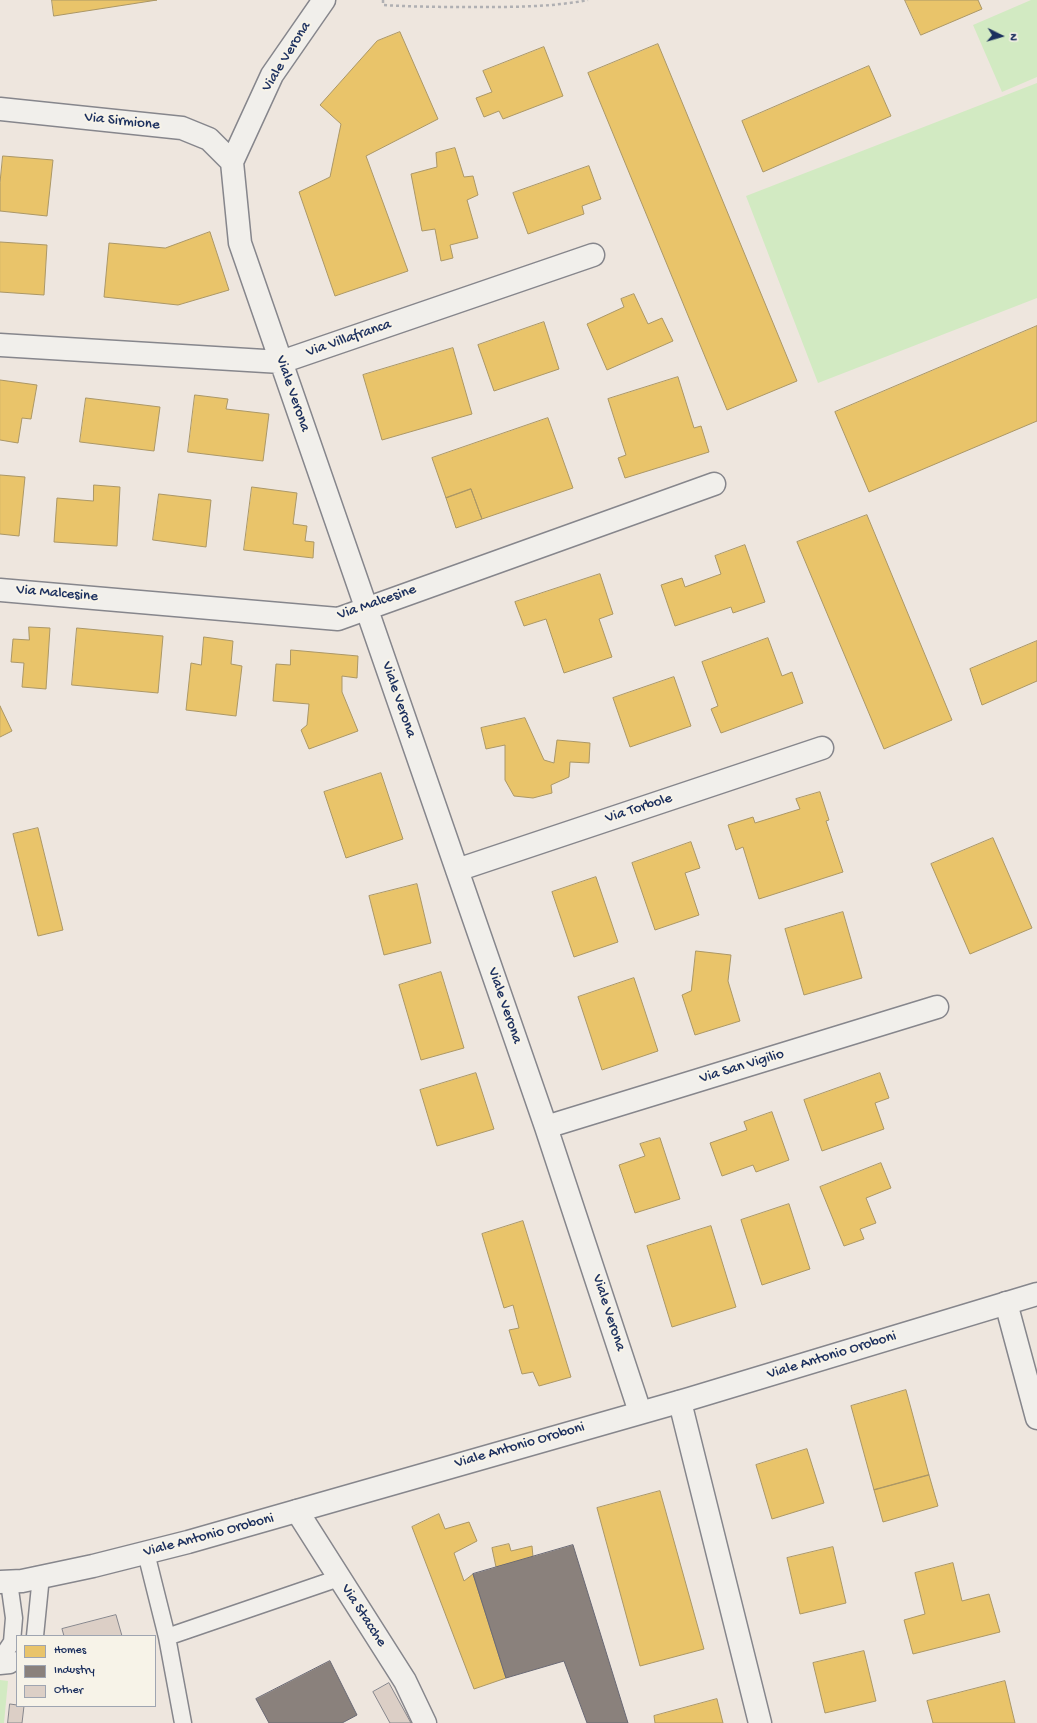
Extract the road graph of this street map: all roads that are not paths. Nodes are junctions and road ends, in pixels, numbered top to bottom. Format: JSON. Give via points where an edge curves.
{"nodes":[{"id":1,"x":324,"y":0,"type":"edge"},
{"id":2,"x":0,"y":109,"type":"edge"},
{"id":3,"x":232,"y":162,"type":"junction"},
{"id":4,"x":593,"y":255,"type":"dead end"},
{"id":5,"x":0,"y":345,"type":"edge"},
{"id":6,"x":281,"y":362,"type":"junction"},
{"id":7,"x":714,"y":484,"type":"dead end"},
{"id":8,"x":0,"y":590,"type":"edge"},
{"id":9,"x":366,"y":608,"type":"junction"},
{"id":10,"x":822,"y":748,"type":"dead end"},
{"id":11,"x":457,"y":870,"type":"junction"},
{"id":12,"x":937,"y":1007,"type":"dead end"},
{"id":13,"x":546,"y":1127,"type":"junction"},
{"id":14,"x":1037,"y":1294,"type":"edge"},
{"id":15,"x":1006,"y":1304,"type":"junction"},
{"id":16,"x":680,"y":1402,"type":"junction"},
{"id":17,"x":640,"y":1412,"type":"junction"},
{"id":18,"x":1037,"y":1418,"type":"edge"},
{"id":19,"x":297,"y":1511,"type":"junction"},
{"id":20,"x":146,"y":1553,"type":"junction"},
{"id":21,"x":41,"y":1576,"type":"junction"},
{"id":22,"x":339,"y":1578,"type":"junction"},
{"id":23,"x":5,"y":1582,"type":"edge"},
{"id":24,"x":35,"y":1635,"type":"edge"},
{"id":25,"x":167,"y":1637,"type":"junction"},
{"id":26,"x":0,"y":1660,"type":"edge"},
{"id":27,"x":16,"y":1661,"type":"edge"},
{"id":28,"x":0,"y":1666,"type":"edge"},
{"id":29,"x":183,"y":1723,"type":"edge"},
{"id":30,"x":425,"y":1723,"type":"edge"},
{"id":31,"x":760,"y":1723,"type":"edge"}],
"edges":[{"from":1,"to":3,"type":"street","name":"Viale Verona","via":[[272,75]]},
{"from":2,"to":3,"type":"street","name":"Via Sirmione","via":[[182,128],[209,139]]},
{"from":3,"to":6,"type":"street","name":"Viale Verona","via":[[240,243]]},
{"from":4,"to":6,"type":"street","name":"Via Villafranca"},
{"from":5,"to":6,"type":"street","name":"Via Villafranca"},
{"from":6,"to":9,"type":"street","name":"Viale Verona"},
{"from":7,"to":9,"type":"street","name":"Via Malcesine"},
{"from":8,"to":9,"type":"street","name":"Via Malcesine","via":[[338,618]]},
{"from":9,"to":11,"type":"street","name":"Viale Verona"},
{"from":10,"to":11,"type":"street","name":"Via Torbole"},
{"from":11,"to":13,"type":"street","name":"Viale Verona"},
{"from":12,"to":13,"type":"street","name":"Via San Vigilio"},
{"from":13,"to":17,"type":"street","name":"Viale Verona"},
{"from":14,"to":15,"type":"street","name":"Viale Antonio Oroboni"},
{"from":15,"to":16,"type":"street","name":"Viale Antonio Oroboni"},
{"from":15,"to":18,"type":"street"},
{"from":16,"to":17,"type":"street","name":"Viale Antonio Oroboni"},
{"from":16,"to":31,"type":"street"},
{"from":17,"to":19,"type":"street","name":"Viale Antonio Oroboni"},
{"from":19,"to":20,"type":"street","name":"Viale Antonio Oroboni"},
{"from":19,"to":22,"type":"street","name":"Via Stacche"},
{"from":20,"to":21,"type":"street","name":"Viale Antonio Oroboni"},
{"from":20,"to":25,"type":"lane"},
{"from":21,"to":23,"type":"street","name":"Viale Antonio Oroboni"},
{"from":21,"to":24,"type":"lane"},
{"from":22,"to":25,"type":"lane"},
{"from":22,"to":30,"type":"street","name":"Via Stacche","via":[[405,1681]]},
{"from":23,"to":26,"type":"lane","via":[[14,1618],[12,1642]]},
{"from":25,"to":29,"type":"lane"},
{"from":27,"to":28,"type":"lane","via":[[10,1665]]}]}
